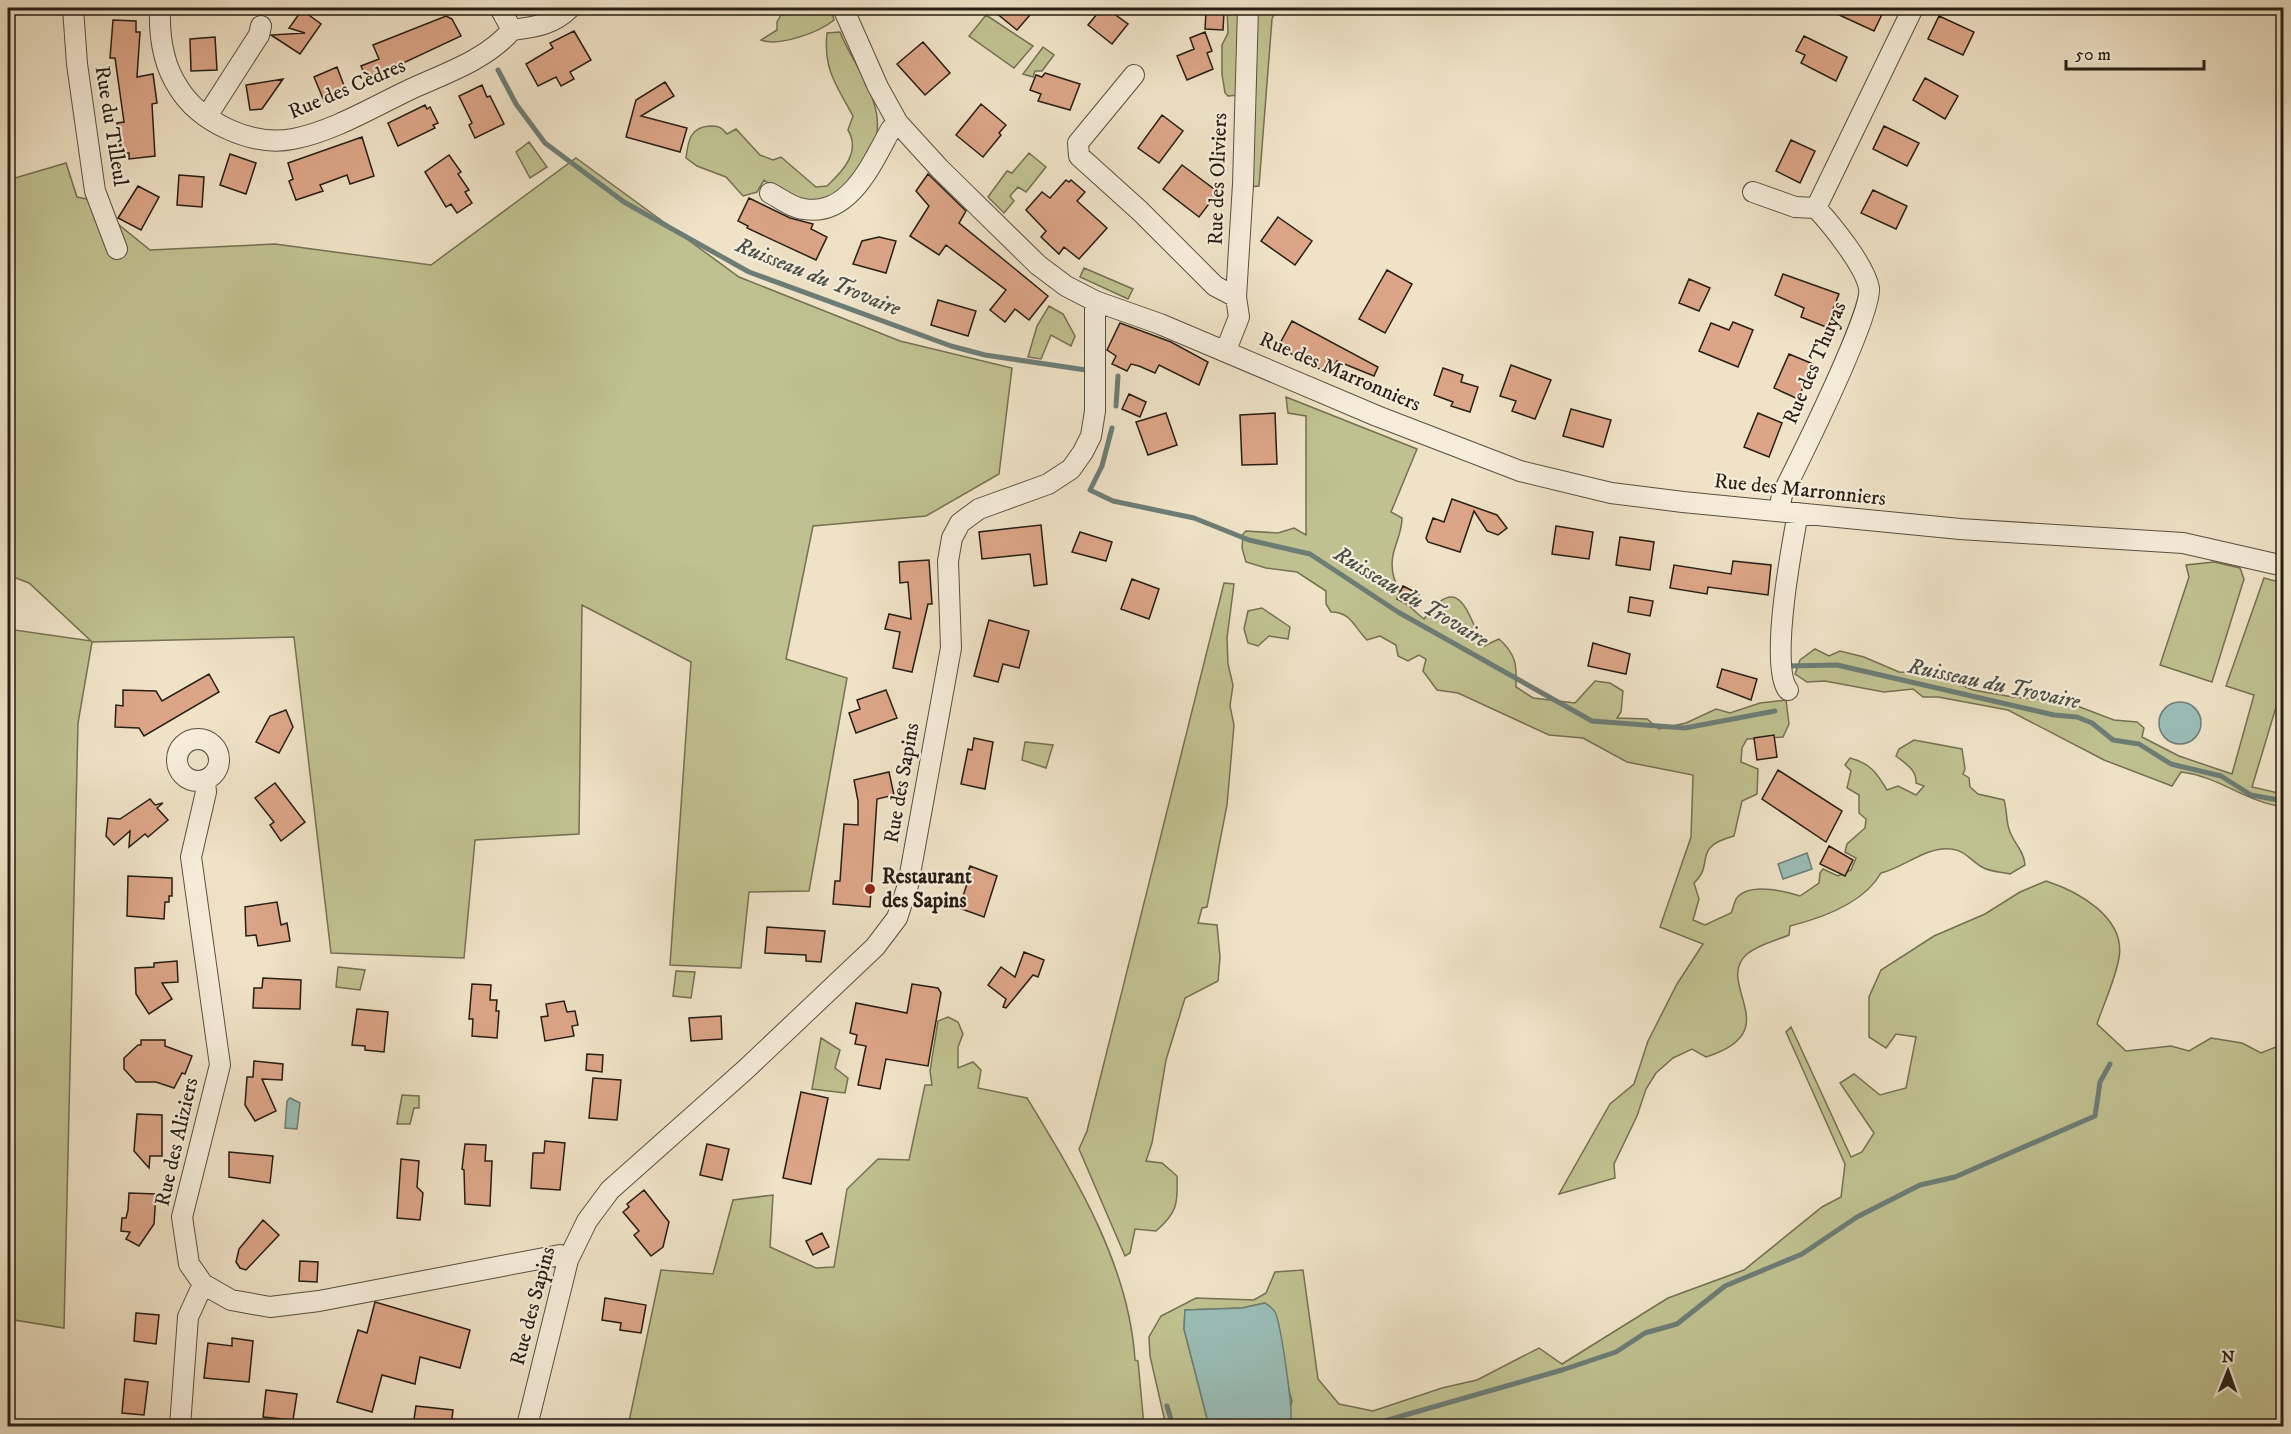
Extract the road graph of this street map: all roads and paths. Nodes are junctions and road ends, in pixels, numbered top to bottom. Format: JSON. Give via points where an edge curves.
{"nodes":[{"id":1,"x":73,"y":8,"type":"edge"},
{"id":2,"x":160,"y":8,"type":"edge"},
{"id":3,"x":500,"y":8,"type":"edge"},
{"id":4,"x":843,"y":8,"type":"edge"},
{"id":5,"x":1248,"y":8,"type":"edge"},
{"id":6,"x":1913,"y":8,"type":"edge"},
{"id":7,"x":566,"y":12,"type":"edge"},
{"id":8,"x":261,"y":26,"type":"dead end"},
{"id":9,"x":512,"y":30,"type":"junction"},
{"id":10,"x":1134,"y":75,"type":"dead end"},
{"id":11,"x":207,"y":116,"type":"junction"},
{"id":12,"x":898,"y":123,"type":"junction"},
{"id":13,"x":1753,"y":192,"type":"dead end"},
{"id":14,"x":770,"y":193,"type":"dead end"},
{"id":15,"x":1816,"y":208,"type":"junction"},
{"id":16,"x":117,"y":249,"type":"dead end"},
{"id":17,"x":1236,"y":297,"type":"junction"},
{"id":18,"x":1095,"y":301,"type":"junction"},
{"id":19,"x":1226,"y":350,"type":"junction"},
{"id":20,"x":1788,"y":512,"type":"junction"},
{"id":21,"x":2283,"y":566,"type":"edge"},
{"id":22,"x":1788,"y":690,"type":"dead end"},
{"id":23,"x":205,"y":780,"type":"dead end"},
{"id":24,"x":568,"y":1260,"type":"junction"},
{"id":25,"x":203,"y":1284,"type":"junction"},
{"id":26,"x":180,"y":1426,"type":"edge"},
{"id":27,"x":527,"y":1426,"type":"edge"}],
"edges":[{"from":1,"to":16,"type":"street","name":"Rue du Tilleul","via":[[77,64],[96,191]]},
{"from":2,"to":11,"type":"street","name":"Rue des Cèdres","via":[[162,40],[173,79]]},
{"from":3,"to":9,"type":"street"},
{"from":4,"to":12,"type":"street","name":"Rue des Marronniers"},
{"from":5,"to":17,"type":"street","name":"Rue des Oliviers"},
{"from":6,"to":15,"type":"street"},
{"from":7,"to":9,"type":"street","via":[[543,26]]},
{"from":8,"to":11,"type":"street"},
{"from":9,"to":11,"type":"street","name":"Rue des Cèdres","via":[[500,45],[471,62],[321,131],[291,140],[242,136]]},
{"from":10,"to":17,"type":"street","via":[[1078,143],[1079,156],[1215,286]]},
{"from":12,"to":14,"type":"street","via":[[855,188],[831,208],[801,209]]},
{"from":12,"to":18,"type":"street","name":"Rue des Marronniers","via":[[1038,265]]},
{"from":13,"to":15,"type":"street","via":[[1795,207]]},
{"from":15,"to":20,"type":"street","name":"Rue des Thuyas","via":[[1865,275],[1869,296],[1842,367],[1782,495]]},
{"from":17,"to":19,"type":"street","name":"Rue des Oliviers","via":[[1246,316]]},
{"from":18,"to":19,"type":"street","name":"Rue des Marronniers"},
{"from":18,"to":24,"type":"street","name":"Rue des Sapins","via":[[1095,411],[1091,436],[1083,452],[1071,469],[1048,484],[979,509],[960,523],[952,538],[948,561],[951,648],[908,885],[897,918],[875,947],[610,1190],[587,1221]]},
{"from":19,"to":20,"type":"street","name":"Rue des Marronniers","via":[[1377,416],[1520,471],[1611,493]]},
{"from":20,"to":21,"type":"street","name":"Rue des Marronniers","via":[[1960,529],[2183,543]]},
{"from":20,"to":22,"type":"street","name":"Rue des Thuyas","via":[[1780,651],[1782,683]]},
{"from":23,"to":25,"type":"street","name":"Rue des Aliziers","via":[[206,792],[191,857],[220,1065],[182,1217],[189,1264]]},
{"from":24,"to":25,"type":"street","via":[[560,1256],[270,1307],[231,1300]]},
{"from":24,"to":27,"type":"street","name":"Rue des Sapins"},
{"from":25,"to":26,"type":"street","via":[[188,1317]]}]}
